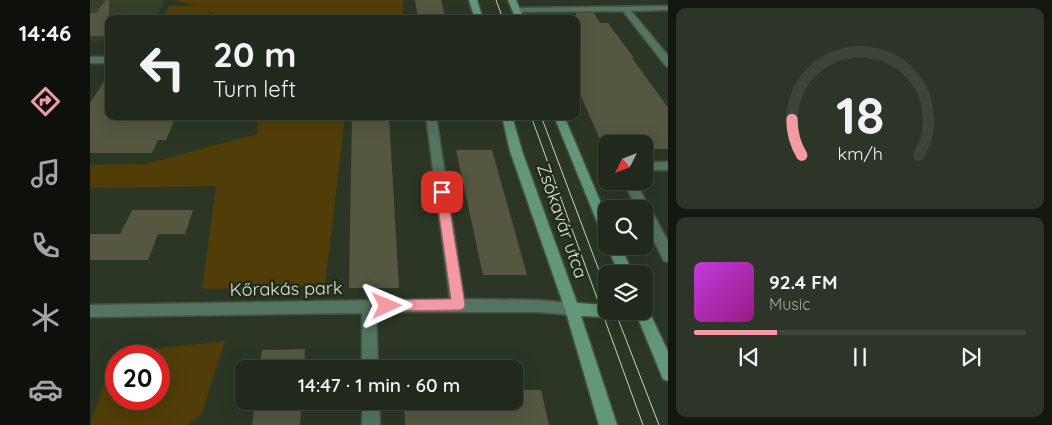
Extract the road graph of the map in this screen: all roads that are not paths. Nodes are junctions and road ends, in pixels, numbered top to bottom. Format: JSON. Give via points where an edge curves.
{"nodes":[{"id":1,"x":473,"y":0,"type":"edge"},
{"id":2,"x":512,"y":0,"type":"edge"},
{"id":3,"x":531,"y":0,"type":"edge"},
{"id":4,"x":625,"y":8,"type":"junction"},
{"id":5,"x":668,"y":8,"type":"edge"},
{"id":6,"x":535,"y":9,"type":"junction"},
{"id":7,"x":516,"y":10,"type":"junction"},
{"id":8,"x":478,"y":15,"type":"edge"},
{"id":9,"x":518,"y":15,"type":"edge"},
{"id":10,"x":90,"y":60,"type":"edge"},
{"id":11,"x":105,"y":60,"type":"edge"},
{"id":12,"x":668,"y":64,"type":"edge"},
{"id":13,"x":432,"y":120,"type":"edge"},
{"id":14,"x":508,"y":120,"type":"edge"},
{"id":15,"x":561,"y":120,"type":"edge"},
{"id":16,"x":653,"y":166,"type":"edge"},
{"id":17,"x":668,"y":166,"type":"edge"},
{"id":18,"x":598,"y":210,"type":"edge"},
{"id":19,"x":653,"y":228,"type":"edge"},
{"id":20,"x":668,"y":257,"type":"edge"},
{"id":21,"x":458,"y":305,"type":"junction"},
{"id":22,"x":369,"y":306,"type":"junction"},
{"id":23,"x":572,"y":309,"type":"junction"},
{"id":24,"x":90,"y":311,"type":"edge"},
{"id":25,"x":598,"y":311,"type":"edge"},
{"id":26,"x":646,"y":320,"type":"edge"},
{"id":27,"x":370,"y":360,"type":"edge"},
{"id":28,"x":668,"y":374,"type":"edge"},
{"id":29,"x":371,"y":410,"type":"edge"},
{"id":30,"x":371,"y":425,"type":"edge"},
{"id":31,"x":608,"y":425,"type":"edge"}],
"edges":[{"from":1,"to":8,"type":"street"},
{"from":2,"to":7,"type":"street"},
{"from":3,"to":6,"type":"lane"},
{"from":4,"to":5,"type":"lane"},
{"from":4,"to":6,"type":"lane"},
{"from":4,"to":12,"type":"lane"},
{"from":6,"to":7,"type":"lane"},
{"from":7,"to":9,"type":"street"},
{"from":10,"to":11,"type":"lane"},
{"from":13,"to":21,"type":"lane"},
{"from":14,"to":23,"type":"street","name":"Zsókavár utca"},
{"from":15,"to":18,"type":"street","name":"Zsókavár utca"},
{"from":16,"to":17,"type":"lane"},
{"from":19,"to":20,"type":"lane"},
{"from":21,"to":22,"type":"lane","name":"Kőrakás park"},
{"from":21,"to":23,"type":"lane","name":"Kőrakás park"},
{"from":22,"to":24,"type":"lane","name":"Kőrakás park"},
{"from":22,"to":27,"type":"lane"},
{"from":23,"to":25,"type":"street"},
{"from":23,"to":31,"type":"street","name":"Zsókavár utca"},
{"from":26,"to":28,"type":"street"},
{"from":29,"to":30,"type":"lane"}]}
